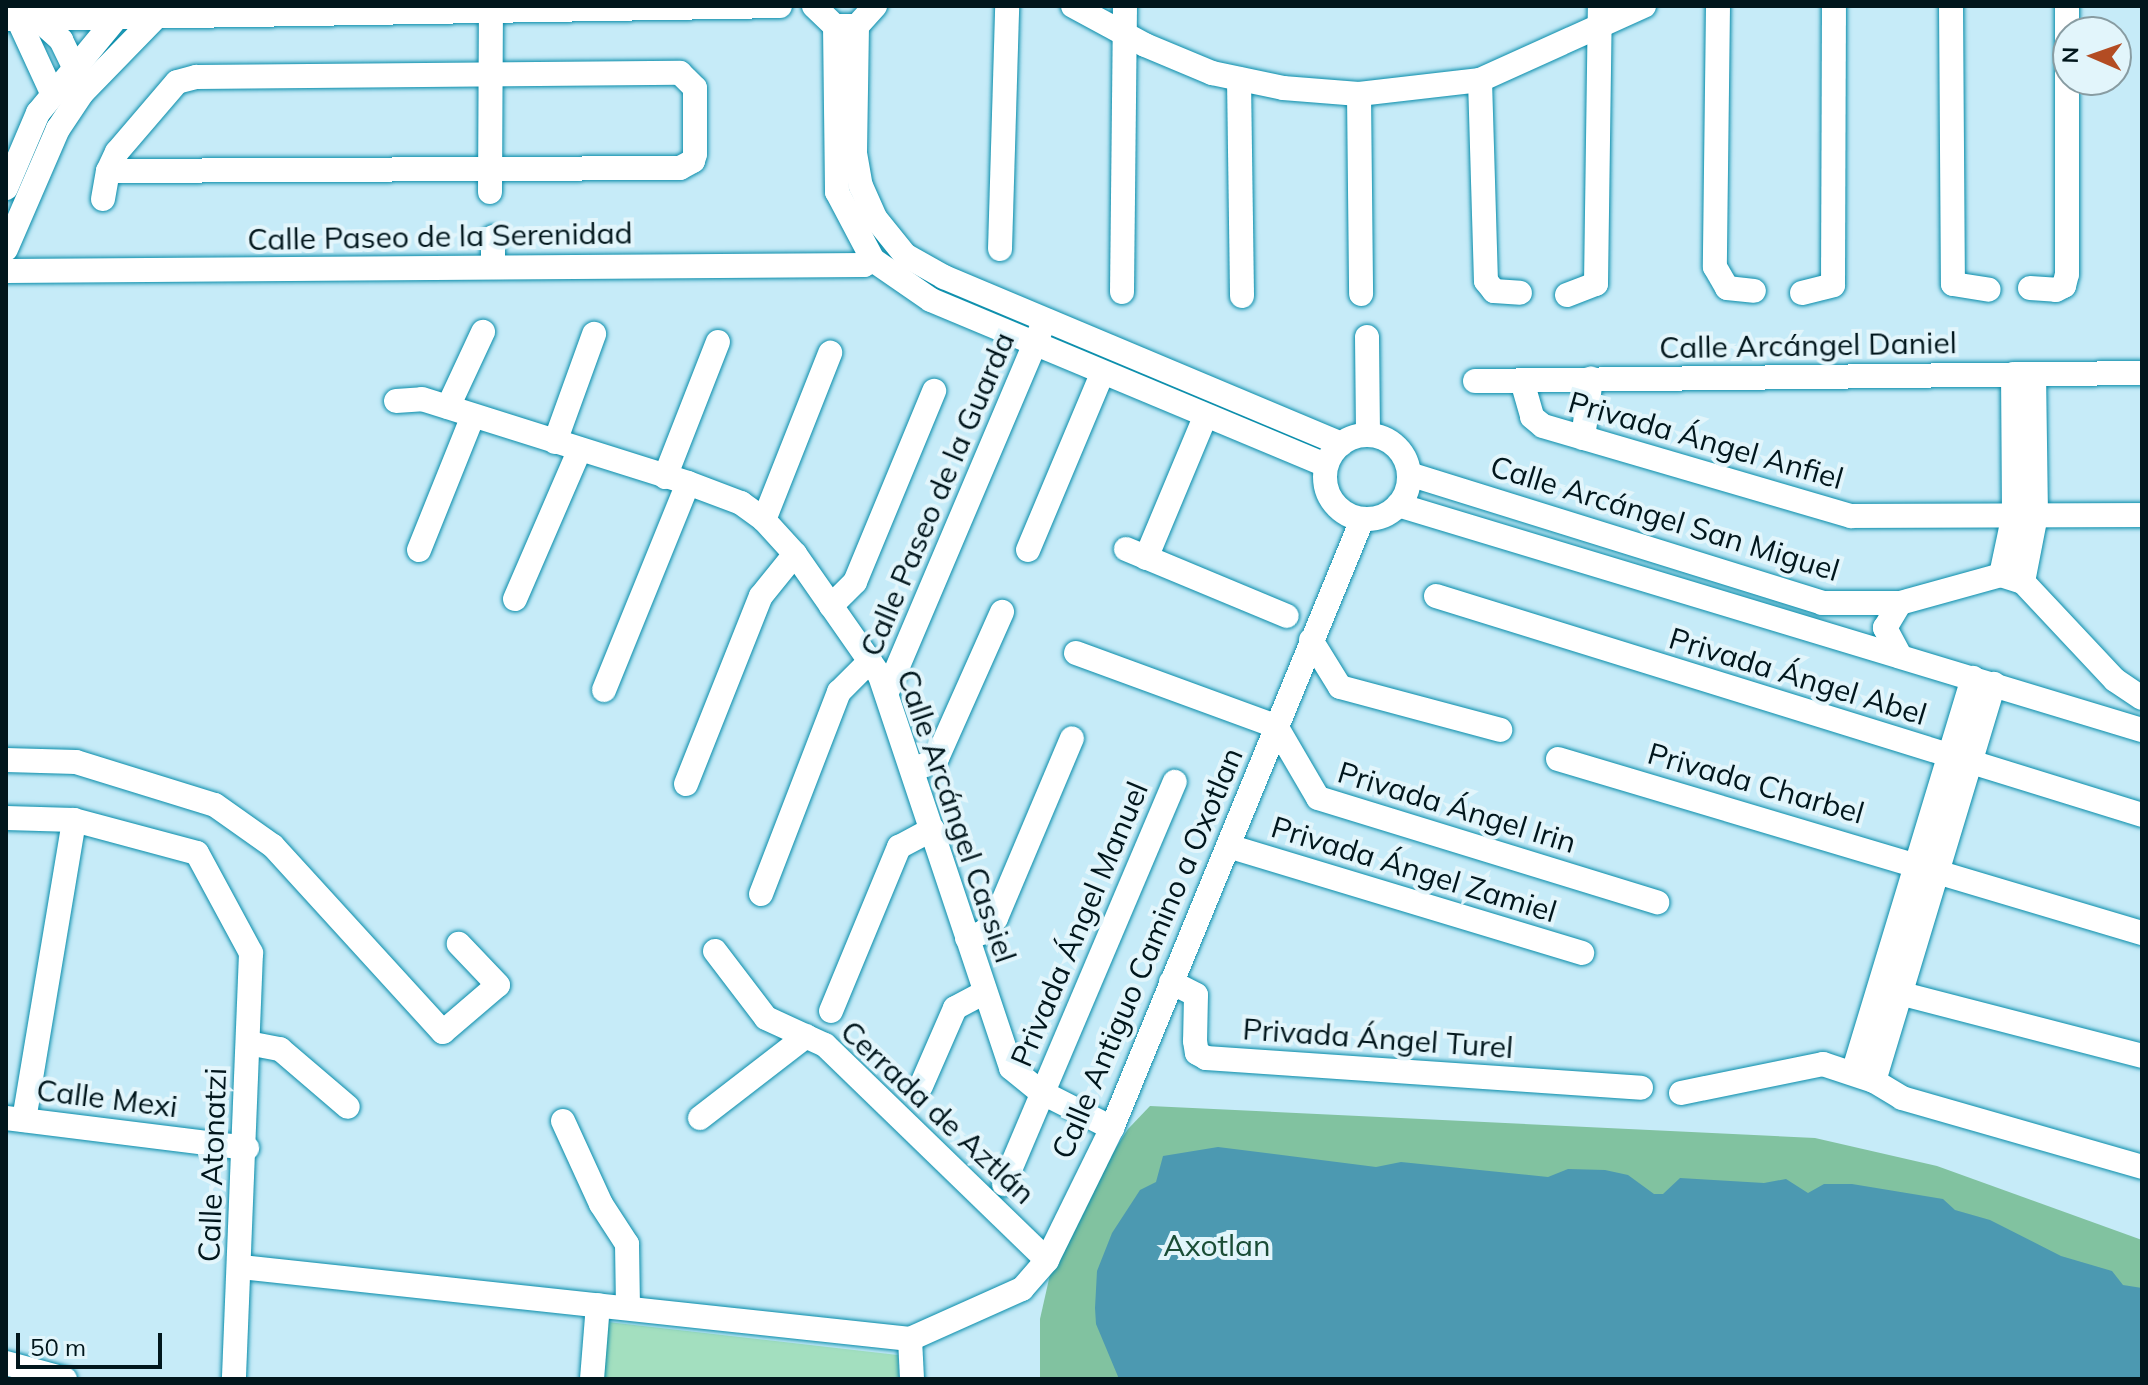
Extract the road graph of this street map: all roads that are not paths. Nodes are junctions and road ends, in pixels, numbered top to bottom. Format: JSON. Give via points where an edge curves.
{"nodes":[{"id":1,"x":780,"y":6,"type":"edge"},
{"id":2,"x":814,"y":6,"type":"edge"},
{"id":3,"x":875,"y":6,"type":"edge"},
{"id":4,"x":1007,"y":6,"type":"edge"},
{"id":5,"x":1073,"y":6,"type":"edge"},
{"id":6,"x":1125,"y":6,"type":"edge"},
{"id":7,"x":1644,"y":6,"type":"edge"},
{"id":8,"x":1718,"y":6,"type":"edge"},
{"id":9,"x":1834,"y":6,"type":"edge"},
{"id":10,"x":1951,"y":6,"type":"edge"},
{"id":11,"x":2067,"y":6,"type":"edge"},
{"id":12,"x":491,"y":10,"type":"edge"},
{"id":13,"x":162,"y":11,"type":"edge"},
{"id":14,"x":121,"y":12,"type":"edge"},
{"id":15,"x":1600,"y":18,"type":"edge"},
{"id":16,"x":21,"y":19,"type":"edge"},
{"id":17,"x":846,"y":26,"type":"junction"},
{"id":18,"x":1124,"y":34,"type":"junction"},
{"id":19,"x":74,"y":67,"type":"junction"},
{"id":20,"x":490,"y":78,"type":"junction"},
{"id":21,"x":1239,"y":79,"type":"junction"},
{"id":22,"x":1480,"y":80,"type":"junction"},
{"id":23,"x":52,"y":93,"type":"junction"},
{"id":24,"x":1359,"y":94,"type":"junction"},
{"id":25,"x":108,"y":171,"type":"junction"},
{"id":26,"x":490,"y":181,"type":"junction"},
{"id":27,"x":6,"y":188,"type":"edge"},
{"id":28,"x":103,"y":199,"type":"dead end"},
{"id":29,"x":493,"y":237,"type":"dead end"},
{"id":30,"x":6,"y":249,"type":"edge"},
{"id":31,"x":1000,"y":249,"type":"dead end"},
{"id":32,"x":873,"y":260,"type":"junction"},
{"id":33,"x":493,"y":266,"type":"junction"},
{"id":34,"x":6,"y":271,"type":"edge"},
{"id":35,"x":2030,"y":288,"type":"dead end"},
{"id":36,"x":1989,"y":290,"type":"dead end"},
{"id":37,"x":1754,"y":291,"type":"dead end"},
{"id":38,"x":1122,"y":292,"type":"dead end"},
{"id":39,"x":1520,"y":293,"type":"dead end"},
{"id":40,"x":1802,"y":293,"type":"dead end"},
{"id":41,"x":1361,"y":294,"type":"dead end"},
{"id":42,"x":1567,"y":295,"type":"dead end"},
{"id":43,"x":1242,"y":296,"type":"dead end"},
{"id":44,"x":1045,"y":320,"type":"junction"},
{"id":45,"x":483,"y":332,"type":"dead end"},
{"id":46,"x":594,"y":334,"type":"dead end"},
{"id":47,"x":1367,"y":337,"type":"dead end"},
{"id":48,"x":718,"y":342,"type":"dead end"},
{"id":49,"x":1035,"y":344,"type":"junction"},
{"id":50,"x":830,"y":353,"type":"dead end"},
{"id":51,"x":2142,"y":373,"type":"edge"},
{"id":52,"x":1102,"y":374,"type":"junction"},
{"id":53,"x":2024,"y":374,"type":"junction"},
{"id":54,"x":1591,"y":379,"type":"junction"},
{"id":55,"x":1475,"y":381,"type":"dead end"},
{"id":56,"x":1522,"y":381,"type":"junction"},
{"id":57,"x":934,"y":391,"type":"dead end"},
{"id":58,"x":396,"y":401,"type":"dead end"},
{"id":59,"x":448,"y":407,"type":"junction"},
{"id":60,"x":473,"y":416,"type":"junction"},
{"id":61,"x":1205,"y":417,"type":"junction"},
{"id":62,"x":1368,"y":435,"type":"junction"},
{"id":63,"x":1583,"y":438,"type":"junction"},
{"id":64,"x":555,"y":442,"type":"junction"},
{"id":65,"x":1341,"y":444,"type":"junction"},
{"id":66,"x":580,"y":449,"type":"junction"},
{"id":67,"x":1326,"y":465,"type":"junction"},
{"id":68,"x":1409,"y":474,"type":"junction"},
{"id":69,"x":676,"y":480,"type":"junction"},
{"id":70,"x":1398,"y":505,"type":"junction"},
{"id":71,"x":2025,"y":514,"type":"junction"},
{"id":72,"x":2142,"y":515,"type":"edge"},
{"id":73,"x":764,"y":520,"type":"junction"},
{"id":74,"x":1362,"y":520,"type":"junction"},
{"id":75,"x":419,"y":550,"type":"dead end"},
{"id":76,"x":1028,"y":550,"type":"dead end"},
{"id":77,"x":795,"y":554,"type":"junction"},
{"id":78,"x":2012,"y":579,"type":"junction"},
{"id":79,"x":1436,"y":596,"type":"dead end"},
{"id":80,"x":515,"y":599,"type":"dead end"},
{"id":81,"x":1900,"y":603,"type":"junction"},
{"id":82,"x":831,"y":606,"type":"junction"},
{"id":83,"x":1002,"y":612,"type":"dead end"},
{"id":84,"x":1287,"y":616,"type":"dead end"},
{"id":85,"x":1311,"y":640,"type":"junction"},
{"id":86,"x":1076,"y":653,"type":"dead end"},
{"id":87,"x":1899,"y":654,"type":"junction"},
{"id":88,"x":870,"y":661,"type":"junction"},
{"id":89,"x":2115,"y":680,"type":"junction"},
{"id":90,"x":1984,"y":681,"type":"junction"},
{"id":91,"x":604,"y":690,"type":"dead end"},
{"id":92,"x":887,"y":692,"type":"junction"},
{"id":93,"x":2142,"y":698,"type":"edge"},
{"id":94,"x":2096,"y":716,"type":"junction"},
{"id":95,"x":1276,"y":726,"type":"junction"},
{"id":96,"x":1500,"y":730,"type":"dead end"},
{"id":97,"x":2142,"y":730,"type":"edge"},
{"id":98,"x":1072,"y":738,"type":"dead end"},
{"id":99,"x":1558,"y":759,"type":"dead end"},
{"id":100,"x":1960,"y":759,"type":"junction"},
{"id":101,"x":6,"y":760,"type":"edge"},
{"id":102,"x":913,"y":771,"type":"junction"},
{"id":103,"x":1175,"y":782,"type":"dead end"},
{"id":104,"x":686,"y":784,"type":"dead end"},
{"id":105,"x":2142,"y":815,"type":"edge"},
{"id":106,"x":6,"y":818,"type":"edge"},
{"id":107,"x":74,"y":820,"type":"junction"},
{"id":108,"x":933,"y":829,"type":"junction"},
{"id":109,"x":1228,"y":846,"type":"junction"},
{"id":110,"x":1926,"y":866,"type":"junction"},
{"id":111,"x":761,"y":894,"type":"dead end"},
{"id":112,"x":1657,"y":902,"type":"dead end"},
{"id":113,"x":2142,"y":933,"type":"edge"},
{"id":114,"x":967,"y":938,"type":"junction"},
{"id":115,"x":459,"y":944,"type":"dead end"},
{"id":116,"x":715,"y":951,"type":"dead end"},
{"id":117,"x":1582,"y":953,"type":"dead end"},
{"id":118,"x":1171,"y":982,"type":"junction"},
{"id":119,"x":983,"y":993,"type":"junction"},
{"id":120,"x":1899,"y":993,"type":"junction"},
{"id":121,"x":831,"y":1011,"type":"dead end"},
{"id":122,"x":806,"y":1036,"type":"junction"},
{"id":123,"x":248,"y":1043,"type":"junction"},
{"id":124,"x":2142,"y":1056,"type":"edge"},
{"id":125,"x":1863,"y":1077,"type":"junction"},
{"id":126,"x":921,"y":1086,"type":"dead end"},
{"id":127,"x":1641,"y":1088,"type":"dead end"},
{"id":128,"x":1041,"y":1092,"type":"junction"},
{"id":129,"x":1681,"y":1093,"type":"dead end"},
{"id":130,"x":348,"y":1107,"type":"dead end"},
{"id":131,"x":700,"y":1118,"type":"dead end"},
{"id":132,"x":15,"y":1119,"type":"edge"},
{"id":133,"x":563,"y":1121,"type":"dead end"},
{"id":134,"x":1112,"y":1128,"type":"junction"},
{"id":135,"x":247,"y":1148,"type":"junction"},
{"id":136,"x":2142,"y":1167,"type":"edge"},
{"id":137,"x":1004,"y":1184,"type":"dead end"},
{"id":138,"x":1047,"y":1260,"type":"junction"},
{"id":139,"x":241,"y":1267,"type":"junction"},
{"id":140,"x":598,"y":1305,"type":"junction"},
{"id":141,"x":628,"y":1308,"type":"junction"},
{"id":142,"x":910,"y":1339,"type":"junction"},
{"id":143,"x":6,"y":1363,"type":"edge"},
{"id":144,"x":65,"y":1379,"type":"edge"},
{"id":145,"x":234,"y":1379,"type":"edge"},
{"id":146,"x":592,"y":1379,"type":"edge"},
{"id":147,"x":912,"y":1379,"type":"edge"}],
"edges":[{"from":1,"to":12,"type":"street"},
{"from":2,"to":17,"type":"street"},
{"from":3,"to":17,"type":"street"},
{"from":4,"to":31,"type":"street"},
{"from":5,"to":18,"type":"street"},
{"from":6,"to":18,"type":"street"},
{"from":7,"to":15,"type":"street"},
{"from":8,"to":37,"type":"street","via":[[1715,267],[1727,288]]},
{"from":9,"to":40,"type":"street","via":[[1833,285],[1826,291]]},
{"from":10,"to":36,"type":"street","via":[[1953,284]]},
{"from":11,"to":35,"type":"street","via":[[2064,286]]},
{"from":12,"to":13,"type":"street"},
{"from":12,"to":20,"type":"street"},
{"from":13,"to":14,"type":"street"},
{"from":13,"to":30,"type":"street","via":[[82,93],[58,129]]},
{"from":14,"to":16,"type":"street"},
{"from":14,"to":19,"type":"street"},
{"from":15,"to":22,"type":"street"},
{"from":15,"to":42,"type":"street","via":[[1596,284]]},
{"from":16,"to":19,"type":"street","via":[[61,40]]},
{"from":16,"to":23,"type":"street"},
{"from":17,"to":32,"type":"street","via":[[837,192]]},
{"from":17,"to":44,"type":"street","via":[[855,153],[861,186],[876,219],[905,255]]},
{"from":18,"to":21,"type":"street"},
{"from":18,"to":38,"type":"street"},
{"from":19,"to":23,"type":"street"},
{"from":20,"to":25,"type":"street","via":[[196,77],[177,82],[117,152]]},
{"from":20,"to":26,"type":"street"},
{"from":20,"to":26,"type":"street","via":[[687,75],[695,88],[695,154],[680,168]]},
{"from":21,"to":24,"type":"street"},
{"from":21,"to":43,"type":"street"},
{"from":22,"to":24,"type":"street"},
{"from":22,"to":39,"type":"street","via":[[1488,287]]},
{"from":23,"to":27,"type":"street"},
{"from":24,"to":41,"type":"street"},
{"from":25,"to":26,"type":"street"},
{"from":25,"to":28,"type":"street"},
{"from":29,"to":33,"type":"street"},
{"from":32,"to":33,"type":"street","name":"Calle Paseo de la Serenidad","via":[[864,265]]},
{"from":32,"to":49,"type":"street","via":[[931,300]]},
{"from":33,"to":34,"type":"street","name":"Calle Paseo de la Serenidad"},
{"from":44,"to":49,"type":"street","name":"Calle Paseo de la Guarda"},
{"from":44,"to":65,"type":"street"},
{"from":45,"to":59,"type":"street"},
{"from":46,"to":64,"type":"street"},
{"from":47,"to":62,"type":"street"},
{"from":48,"to":69,"type":"street"},
{"from":49,"to":52,"type":"street"},
{"from":49,"to":92,"type":"street","name":"Calle Paseo de la Guarda"},
{"from":50,"to":73,"type":"street"},
{"from":51,"to":53,"type":"street","name":"Calle Arcángel Daniel"},
{"from":52,"to":61,"type":"street"},
{"from":52,"to":76,"type":"street"},
{"from":53,"to":54,"type":"street","name":"Calle Arcángel Daniel"},
{"from":53,"to":71,"type":"street"},
{"from":54,"to":56,"type":"street","name":"Calle Arcángel Daniel"},
{"from":54,"to":63,"type":"street"},
{"from":55,"to":56,"type":"street","name":"Calle Arcángel Daniel"},
{"from":56,"to":63,"type":"street","name":"Privada Ángel Anfiel","via":[[1532,417],[1543,426]]},
{"from":57,"to":82,"type":"street","via":[[855,582]]},
{"from":58,"to":59,"type":"street","name":"Calle Arcángel Cassiel","via":[[422,399]]},
{"from":59,"to":60,"type":"street","name":"Calle Arcángel Cassiel"},
{"from":60,"to":64,"type":"street","name":"Calle Arcángel Cassiel"},
{"from":60,"to":75,"type":"street"},
{"from":61,"to":67,"type":"street"},
{"from":61,"to":84,"type":"street","via":[[1136,554]]},
{"from":62,"to":65,"type":"street"},
{"from":62,"to":68,"type":"street","via":[[1391,443]]},
{"from":63,"to":71,"type":"street","name":"Privada Ángel Anfiel","via":[[1851,516]]},
{"from":64,"to":66,"type":"street","name":"Calle Arcángel Cassiel"},
{"from":65,"to":67,"type":"street"},
{"from":66,"to":69,"type":"street","name":"Calle Arcángel Cassiel"},
{"from":66,"to":80,"type":"street"},
{"from":67,"to":74,"type":"street","via":[[1328,494],[1336,507]]},
{"from":68,"to":70,"type":"street"},
{"from":68,"to":81,"type":"street","name":"Calle Arcángel San Miguel","via":[[1822,603]]},
{"from":69,"to":73,"type":"street","name":"Calle Arcángel Cassiel","via":[[741,503]]},
{"from":69,"to":91,"type":"street"},
{"from":70,"to":74,"type":"street","via":[[1382,517]]},
{"from":70,"to":87,"type":"street","name":"Calle Arcángel San Miguel"},
{"from":71,"to":72,"type":"street","name":"Privada Ángel Anfiel"},
{"from":71,"to":78,"type":"street"},
{"from":73,"to":77,"type":"street","name":"Calle Arcángel Cassiel"},
{"from":74,"to":85,"type":"street","name":"Calle Antiguo Camino a Oxotlan"},
{"from":77,"to":82,"type":"street","name":"Calle Arcángel Cassiel"},
{"from":77,"to":104,"type":"street","via":[[761,596]]},
{"from":78,"to":81,"type":"street","name":"Calle Arcángel San Miguel"},
{"from":78,"to":89,"type":"street"},
{"from":79,"to":100,"type":"street","name":"Privada Ángel Abel"},
{"from":81,"to":87,"type":"street","via":[[1885,628]]},
{"from":82,"to":88,"type":"street","name":"Calle Arcángel Cassiel"},
{"from":83,"to":102,"type":"street","via":[[937,758]]},
{"from":85,"to":95,"type":"street","name":"Calle Antiguo Camino a Oxotlan"},
{"from":85,"to":96,"type":"street","via":[[1340,687]]},
{"from":86,"to":95,"type":"street"},
{"from":87,"to":90,"type":"street","name":"Calle Arcángel San Miguel"},
{"from":88,"to":92,"type":"street","name":"Calle Arcángel Cassiel"},
{"from":88,"to":111,"type":"street","via":[[839,692]]},
{"from":89,"to":93,"type":"street"},
{"from":89,"to":94,"type":"street","via":[[2110,708]]},
{"from":90,"to":94,"type":"street","name":"Calle Arcángel San Miguel"},
{"from":90,"to":100,"type":"street"},
{"from":92,"to":102,"type":"street","name":"Calle Arcángel Cassiel"},
{"from":94,"to":97,"type":"street","name":"Calle Arcángel San Miguel"},
{"from":95,"to":109,"type":"street","name":"Calle Antiguo Camino a Oxotlan"},
{"from":95,"to":112,"type":"street","name":"Privada Ángel Irin","via":[[1318,798]]},
{"from":98,"to":114,"type":"street","via":[[996,918],[984,932]]},
{"from":99,"to":110,"type":"street","name":"Privada Charbel"},
{"from":100,"to":105,"type":"street","name":"Privada Ángel Abel"},
{"from":100,"to":110,"type":"street"},
{"from":101,"to":115,"type":"street","via":[[76,762],[215,805],[273,846],[443,1032],[498,985]]},
{"from":102,"to":108,"type":"street","name":"Calle Arcángel Cassiel"},
{"from":103,"to":128,"type":"street","name":"Privada Ángel Manuel"},
{"from":106,"to":107,"type":"street"},
{"from":107,"to":123,"type":"street","name":"Calle Atonatzi","via":[[197,853],[251,953]]},
{"from":107,"to":132,"type":"street"},
{"from":108,"to":114,"type":"street","name":"Calle Arcángel Cassiel"},
{"from":108,"to":121,"type":"street","via":[[899,847]]},
{"from":109,"to":117,"type":"street","name":"Privada Ángel Zamiel"},
{"from":109,"to":118,"type":"street","name":"Calle Antiguo Camino a Oxotlan"},
{"from":110,"to":113,"type":"street","name":"Privada Charbel"},
{"from":110,"to":120,"type":"street"},
{"from":110,"to":125,"type":"street"},
{"from":114,"to":119,"type":"street","name":"Calle Arcángel Cassiel"},
{"from":116,"to":122,"type":"street","name":"Cerrada de Aztlán","via":[[766,1018]]},
{"from":118,"to":127,"type":"street","name":"Privada Ángel Turel","via":[[1196,995],[1195,1041],[1197,1053],[1206,1058]]},
{"from":118,"to":134,"type":"street","name":"Calle Antiguo Camino a Oxotlan"},
{"from":119,"to":126,"type":"street","via":[[955,1008]]},
{"from":119,"to":128,"type":"street","name":"Calle Arcángel Cassiel","via":[[1011,1068]]},
{"from":120,"to":124,"type":"street"},
{"from":120,"to":125,"type":"street"},
{"from":122,"to":131,"type":"street"},
{"from":122,"to":138,"type":"street","name":"Cerrada de Aztlán","via":[[825,1045]]},
{"from":123,"to":130,"type":"street","via":[[280,1049]]},
{"from":123,"to":135,"type":"street","name":"Calle Atonatzi"},
{"from":125,"to":129,"type":"street","via":[[1815,1064]]},
{"from":125,"to":136,"type":"street","via":[[1902,1098]]},
{"from":128,"to":134,"type":"street","name":"Calle Arcángel Cassiel"},
{"from":128,"to":137,"type":"street","name":"Privada Ángel Manuel"},
{"from":132,"to":135,"type":"street","name":"Calle Mexi"},
{"from":133,"to":141,"type":"street","via":[[601,1204],[627,1244]]},
{"from":134,"to":138,"type":"street","name":"Calle Antiguo Camino a Oxotlan"},
{"from":135,"to":139,"type":"street","name":"Calle Atonatzi"},
{"from":138,"to":142,"type":"street","name":"Calle Antiguo Camino a Oxotlan","via":[[1022,1289]]},
{"from":139,"to":140,"type":"street"},
{"from":139,"to":145,"type":"street","name":"Calle Atonatzi"},
{"from":140,"to":141,"type":"street"},
{"from":140,"to":146,"type":"street"},
{"from":141,"to":142,"type":"street"},
{"from":142,"to":147,"type":"street"},
{"from":143,"to":144,"type":"street"}]}
